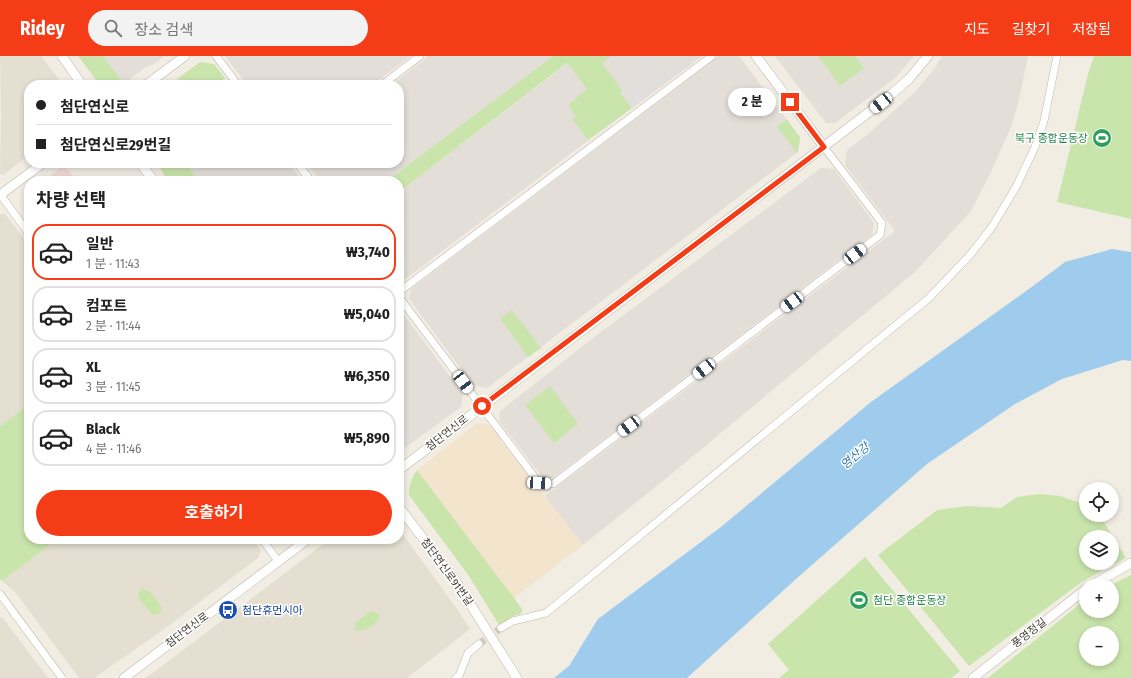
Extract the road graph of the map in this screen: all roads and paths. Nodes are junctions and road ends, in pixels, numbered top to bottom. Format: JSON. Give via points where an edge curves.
{"nodes":[{"id":1,"x":62,"y":56,"type":"edge"},
{"id":2,"x":185,"y":56,"type":"edge"},
{"id":3,"x":216,"y":56,"type":"edge"},
{"id":4,"x":420,"y":56,"type":"edge"},
{"id":5,"x":712,"y":56,"type":"edge"},
{"id":6,"x":756,"y":56,"type":"edge"},
{"id":7,"x":928,"y":56,"type":"edge"},
{"id":8,"x":1056,"y":56,"type":"edge"},
{"id":9,"x":79,"y":80,"type":"edge"},
{"id":10,"x":153,"y":80,"type":"edge"},
{"id":11,"x":234,"y":80,"type":"edge"},
{"id":12,"x":389,"y":80,"type":"edge"},
{"id":13,"x":824,"y":147,"type":"junction"},
{"id":14,"x":36,"y":168,"type":"edge"},
{"id":15,"x":144,"y":168,"type":"edge"},
{"id":16,"x":301,"y":168,"type":"edge"},
{"id":17,"x":26,"y":176,"type":"edge"},
{"id":18,"x":150,"y":176,"type":"edge"},
{"id":19,"x":307,"y":176,"type":"edge"},
{"id":20,"x":24,"y":177,"type":"edge"},
{"id":21,"x":0,"y":195,"type":"edge"},
{"id":22,"x":24,"y":227,"type":"edge"},
{"id":23,"x":404,"y":288,"type":"edge"},
{"id":24,"x":404,"y":304,"type":"edge"},
{"id":25,"x":482,"y":406,"type":"junction"},
{"id":26,"x":404,"y":466,"type":"edge"},
{"id":27,"x":404,"y":514,"type":"edge"},
{"id":28,"x":266,"y":544,"type":"edge"},
{"id":29,"x":301,"y":544,"type":"edge"},
{"id":30,"x":278,"y":561,"type":"junction"},
{"id":31,"x":1131,"y":563,"type":"edge"},
{"id":32,"x":1104,"y":578,"type":"edge"},
{"id":33,"x":0,"y":594,"type":"edge"},
{"id":34,"x":1079,"y":595,"type":"edge"},
{"id":35,"x":501,"y":628,"type":"tunnel mouth"},
{"id":36,"x":479,"y":644,"type":"tunnel mouth"},
{"id":37,"x":62,"y":678,"type":"edge"},
{"id":38,"x":124,"y":678,"type":"edge"},
{"id":39,"x":456,"y":678,"type":"edge"},
{"id":40,"x":517,"y":678,"type":"edge"},
{"id":41,"x":973,"y":678,"type":"edge"}],
"edges":[{"from":1,"to":9,"type":"street"},
{"from":2,"to":10,"type":"street"},
{"from":3,"to":11,"type":"street"},
{"from":4,"to":12,"type":"street"},
{"from":5,"to":23,"type":"street"},
{"from":6,"to":13,"type":"street"},
{"from":7,"to":13,"type":"street","name":"첨단연신로","via":[[909,79]]},
{"from":8,"to":35,"type":"street","via":[[1042,127],[1016,187],[992,227],[945,283],[845,369],[546,613],[518,619]]},
{"from":13,"to":25,"type":"street","name":"첨단연신로"},
{"from":13,"to":25,"type":"street","via":[[882,223],[880,235],[553,484],[539,483]]},
{"from":14,"to":17,"type":"street"},
{"from":15,"to":18,"type":"street"},
{"from":16,"to":19,"type":"street"},
{"from":20,"to":21,"type":"street"},
{"from":21,"to":22,"type":"street"},
{"from":24,"to":25,"type":"street"},
{"from":25,"to":26,"type":"street","name":"첨단연신로"},
{"from":27,"to":40,"type":"street","name":"첨단연신로91번길","via":[[455,580]]},
{"from":28,"to":30,"type":"street"},
{"from":29,"to":30,"type":"street","name":"첨단연신로"},
{"from":30,"to":38,"type":"street","name":"첨단연신로"},
{"from":31,"to":32,"type":"street"},
{"from":33,"to":37,"type":"street"},
{"from":34,"to":41,"type":"street","name":"풍영정길"},
{"from":36,"to":39,"type":"street","via":[[468,653]]}]}
